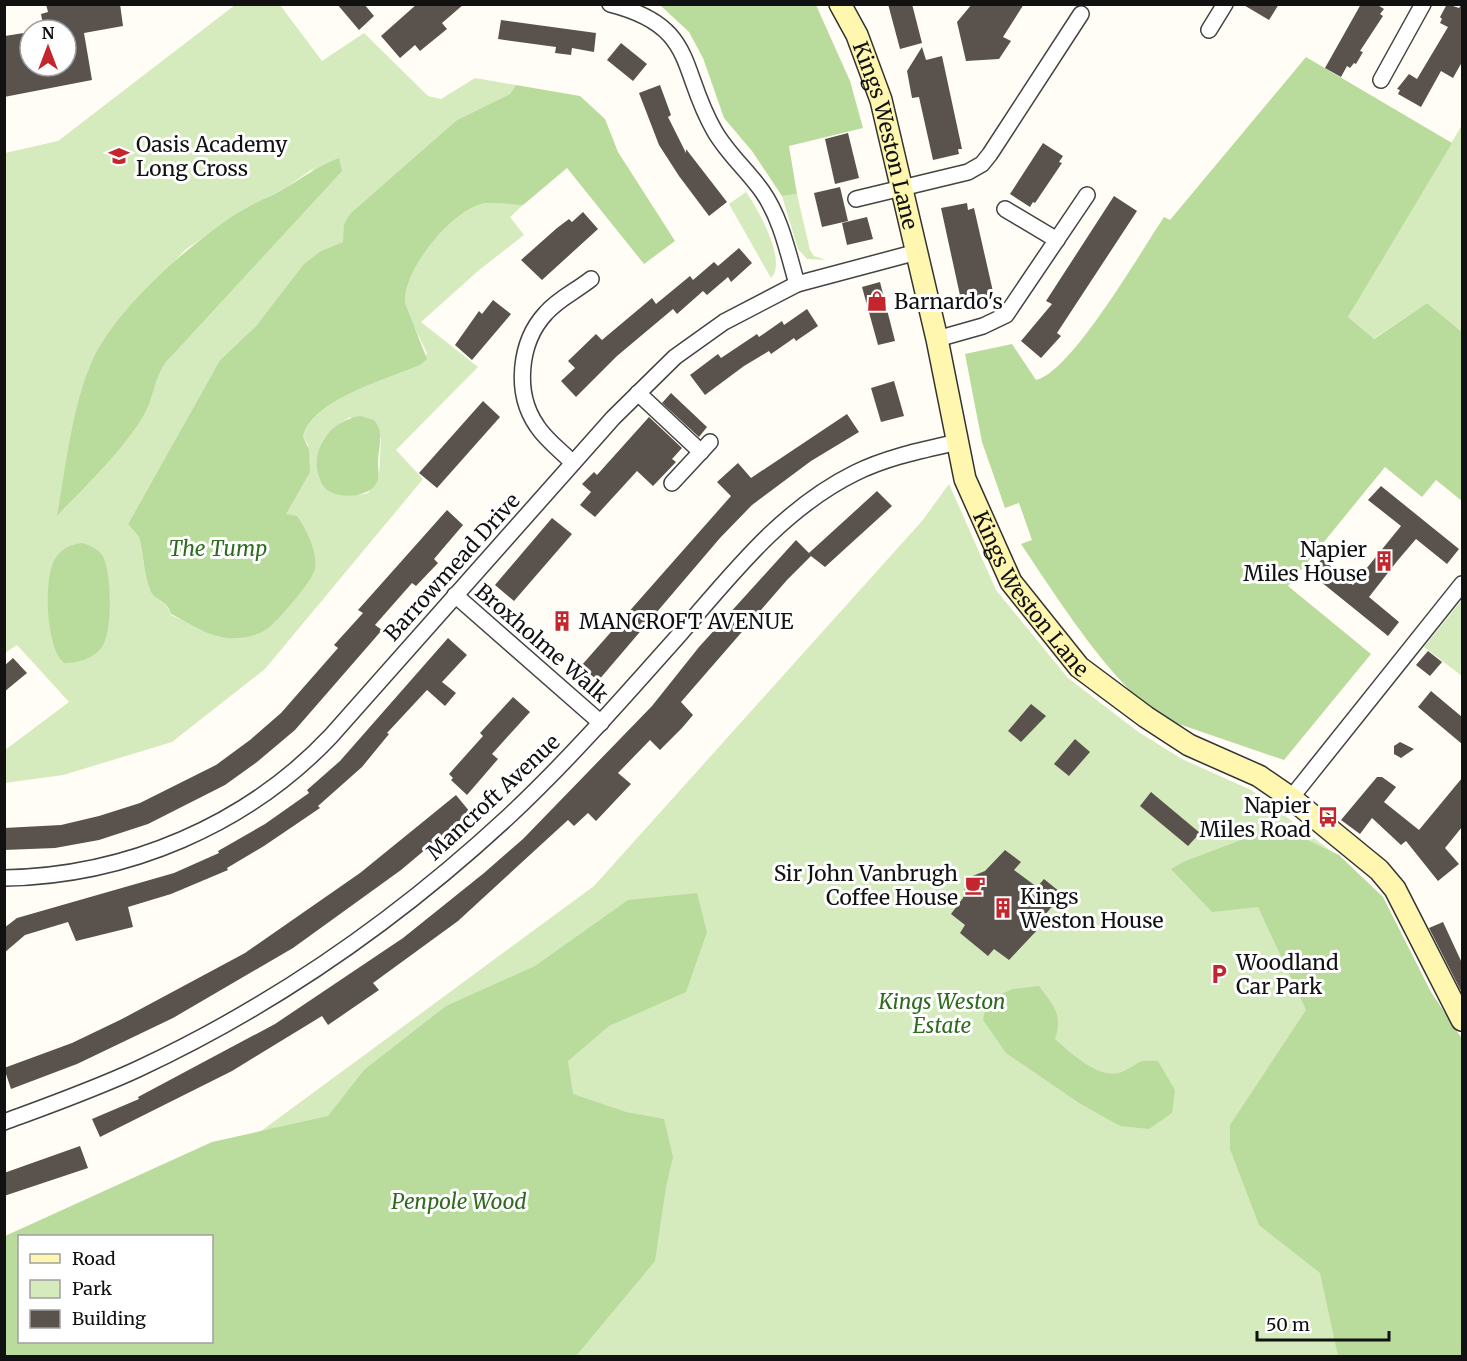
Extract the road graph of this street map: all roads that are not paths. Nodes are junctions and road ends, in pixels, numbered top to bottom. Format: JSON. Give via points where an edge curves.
{"nodes":[{"id":1,"x":610,"y":4,"type":"edge"},
{"id":2,"x":840,"y":4,"type":"edge"},
{"id":3,"x":1225,"y":4,"type":"edge"},
{"id":4,"x":1422,"y":4,"type":"edge"},
{"id":5,"x":1081,"y":14,"type":"dead end"},
{"id":6,"x":1209,"y":30,"type":"dead end"},
{"id":7,"x":1381,"y":80,"type":"dead end"},
{"id":8,"x":902,"y":188,"type":"junction"},
{"id":9,"x":1087,"y":195,"type":"dead end"},
{"id":10,"x":856,"y":199,"type":"dead end"},
{"id":11,"x":1005,"y":209,"type":"dead end"},
{"id":12,"x":1057,"y":240,"type":"junction"},
{"id":13,"x":917,"y":252,"type":"junction"},
{"id":14,"x":591,"y":279,"type":"dead end"},
{"id":15,"x":797,"y":284,"type":"junction"},
{"id":16,"x":937,"y":339,"type":"junction"},
{"id":17,"x":638,"y":393,"type":"junction"},
{"id":18,"x":958,"y":442,"type":"junction"},
{"id":19,"x":573,"y":462,"type":"junction"},
{"id":20,"x":672,"y":483,"type":"dead end"},
{"id":21,"x":1462,"y":584,"type":"edge"},
{"id":22,"x":455,"y":595,"type":"junction"},
{"id":23,"x":601,"y":723,"type":"junction"},
{"id":24,"x":1291,"y":798,"type":"junction"},
{"id":25,"x":4,"y":878,"type":"edge"},
{"id":26,"x":1462,"y":1020,"type":"edge"},
{"id":27,"x":4,"y":1122,"type":"edge"}],
"edges":[{"from":1,"to":15,"type":"street","via":[[656,23],[679,46],[713,128],[772,208]]},
{"from":2,"to":8,"type":"street","name":"Kings Weston Lane","via":[[873,74]]},
{"from":3,"to":6,"type":"street"},
{"from":4,"to":7,"type":"street"},
{"from":5,"to":8,"type":"street","via":[[1076,35],[982,164],[955,176]]},
{"from":8,"to":10,"type":"street"},
{"from":8,"to":13,"type":"street","name":"Kings Weston Lane"},
{"from":9,"to":12,"type":"street"},
{"from":11,"to":12,"type":"street"},
{"from":12,"to":16,"type":"street","via":[[1006,315]]},
{"from":13,"to":15,"type":"street","name":"Barrowmead Drive"},
{"from":13,"to":16,"type":"street","name":"Kings Weston Lane"},
{"from":14,"to":19,"type":"street","via":[[539,320],[526,346],[523,369],[525,398],[536,425]]},
{"from":15,"to":17,"type":"street","name":"Barrowmead Drive","via":[[699,339]]},
{"from":16,"to":18,"type":"street","name":"Kings Weston Lane"},
{"from":17,"to":19,"type":"street","name":"Barrowmead Drive"},
{"from":17,"to":20,"type":"street","via":[[706,447]]},
{"from":18,"to":23,"type":"street","name":"Mancroft Avenue","via":[[917,451],[856,473],[799,508],[755,549]]},
{"from":18,"to":24,"type":"street","name":"Kings Weston Lane","via":[[965,479],[1011,582],[1079,667],[1189,745],[1259,776]]},
{"from":19,"to":22,"type":"street","name":"Barrowmead Drive"},
{"from":21,"to":24,"type":"street"},
{"from":22,"to":23,"type":"street","name":"Broxholme Walk"},
{"from":22,"to":25,"type":"street","name":"Barrowmead Drive","via":[[309,759],[245,807],[199,832],[132,859]]},
{"from":23,"to":27,"type":"street","name":"Mancroft Avenue","via":[[506,818],[420,894],[346,949],[213,1031],[139,1068]]},
{"from":24,"to":26,"type":"street","name":"Kings Weston Lane","via":[[1353,847],[1395,889]]}]}
